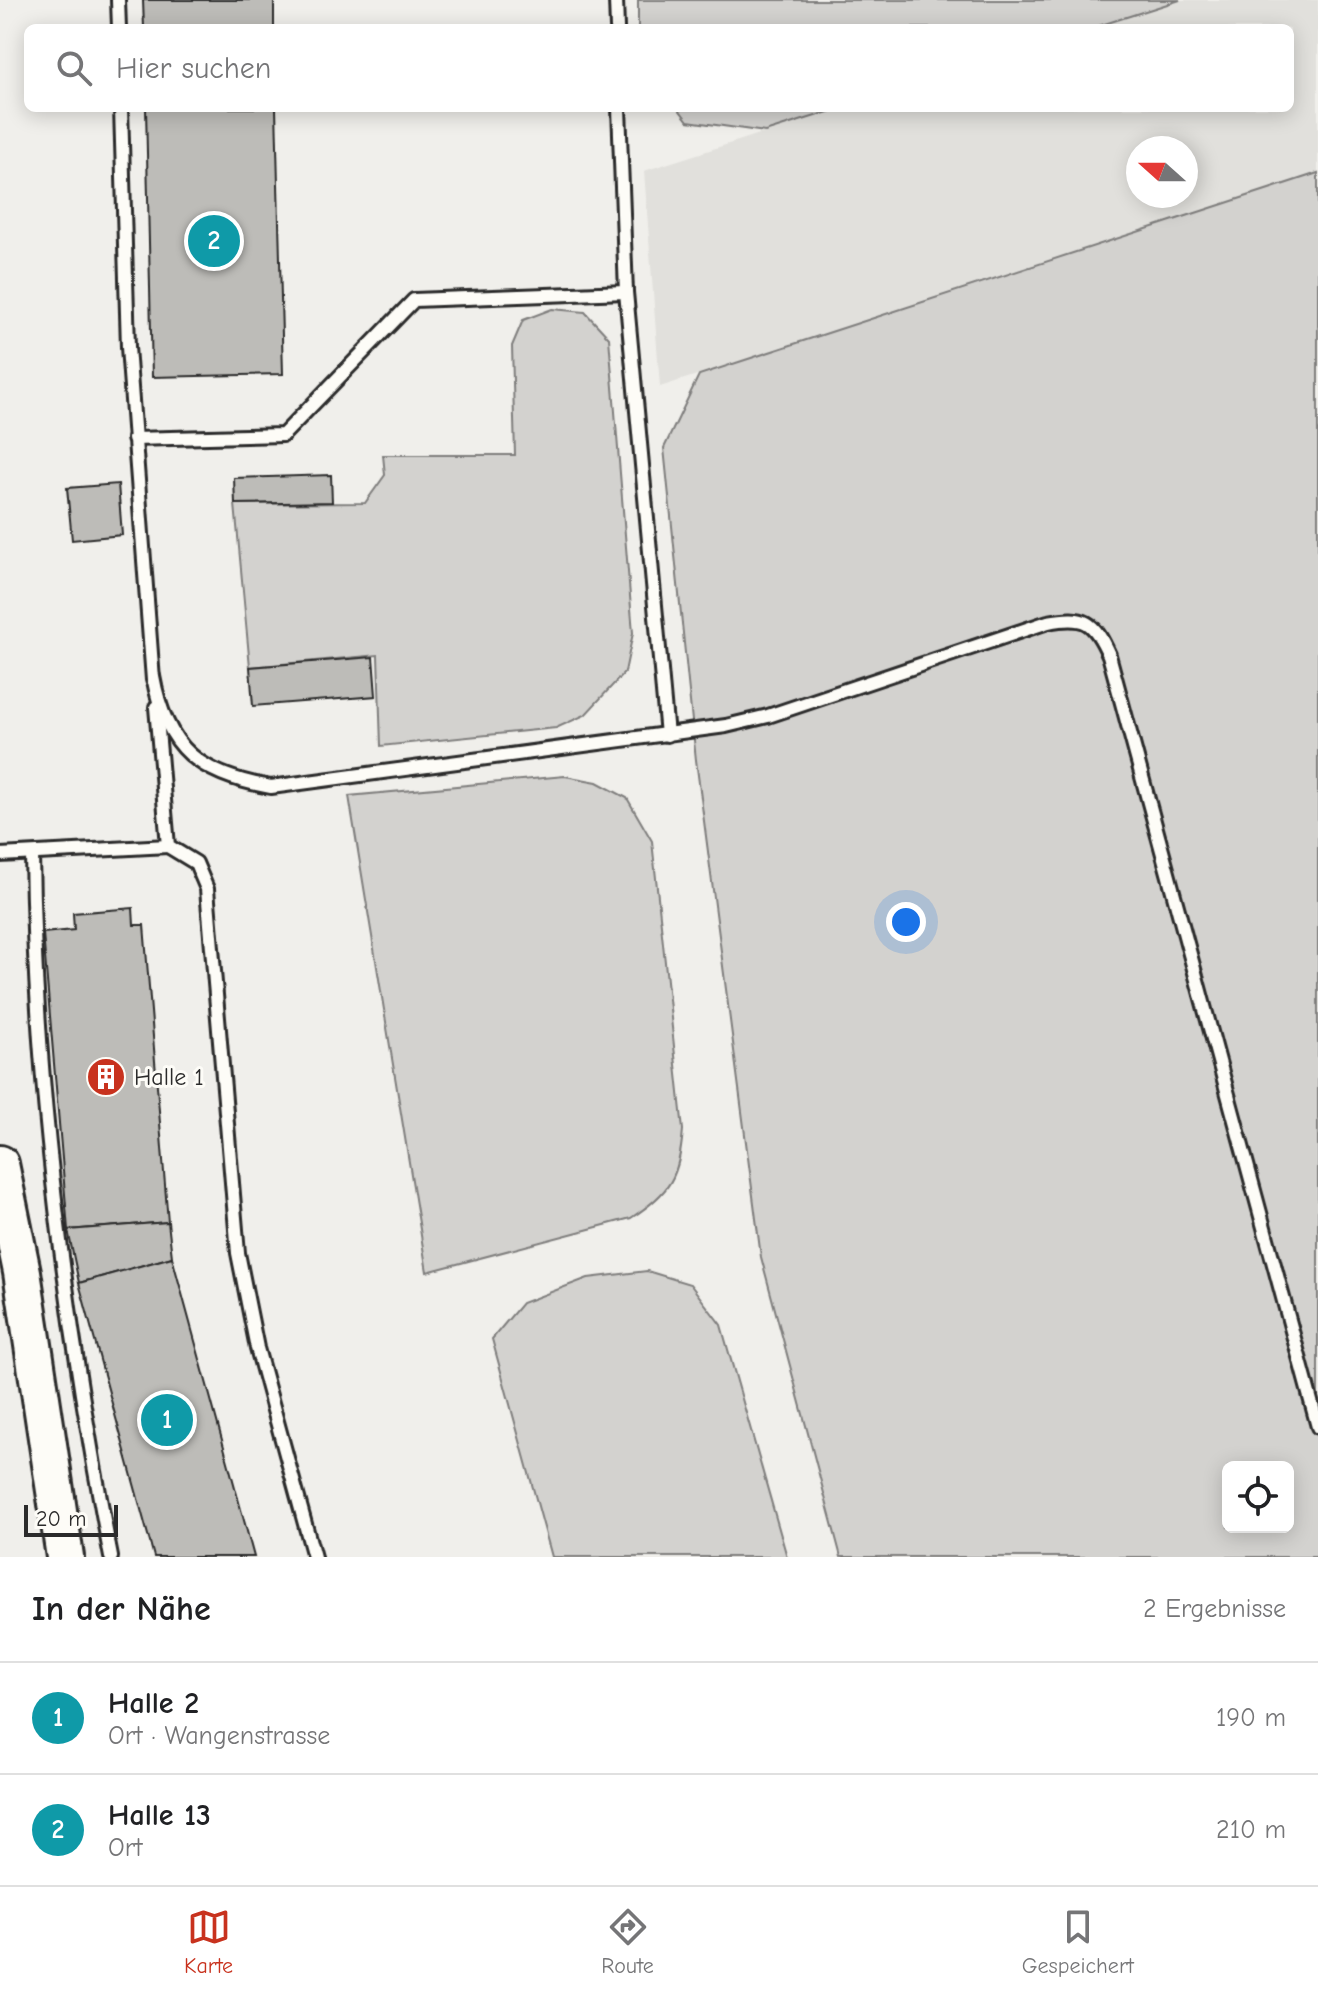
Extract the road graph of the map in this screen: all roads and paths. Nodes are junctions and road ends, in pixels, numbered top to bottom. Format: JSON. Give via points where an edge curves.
{"nodes":[{"id":1,"x":118,"y":0,"type":"edge"},
{"id":2,"x":616,"y":0,"type":"edge"},
{"id":3,"x":119,"y":24,"type":"edge"},
{"id":4,"x":617,"y":24,"type":"edge"},
{"id":5,"x":121,"y":112,"type":"edge"},
{"id":6,"x":619,"y":112,"type":"edge"},
{"id":7,"x":626,"y":292,"type":"junction"},
{"id":8,"x":134,"y":439,"type":"junction"},
{"id":9,"x":153,"y":676,"type":"junction"},
{"id":10,"x":667,"y":735,"type":"junction"},
{"id":11,"x":168,"y":846,"type":"junction"},
{"id":12,"x":32,"y":854,"type":"junction"},
{"id":13,"x":0,"y":855,"type":"edge"},
{"id":14,"x":0,"y":1164,"type":"edge"},
{"id":15,"x":1318,"y":1427,"type":"edge"},
{"id":16,"x":65,"y":1557,"type":"edge"},
{"id":17,"x":111,"y":1557,"type":"edge"},
{"id":18,"x":314,"y":1557,"type":"edge"}],
"edges":[{"from":1,"to":3,"type":"lane"},
{"from":2,"to":4,"type":"lane"},
{"from":5,"to":8,"type":"lane"},
{"from":6,"to":7,"type":"lane"},
{"from":7,"to":8,"type":"lane","via":[[414,300],[283,435]]},
{"from":7,"to":10,"type":"lane"},
{"from":8,"to":9,"type":"lane"},
{"from":9,"to":10,"type":"lane","via":[[167,725],[193,758],[229,780],[271,787]]},
{"from":9,"to":11,"type":"lane"},
{"from":10,"to":15,"type":"lane","via":[[768,716],[1048,622],[1075,617],[1098,630]]},
{"from":11,"to":12,"type":"lane"},
{"from":11,"to":18,"type":"lane","via":[[196,863],[207,889],[238,1253],[257,1348]]},
{"from":12,"to":13,"type":"lane"},
{"from":12,"to":17,"type":"lane","via":[[33,938],[59,1244]]},
{"from":14,"to":16,"type":"main road","via":[[22,1272]]}]}
